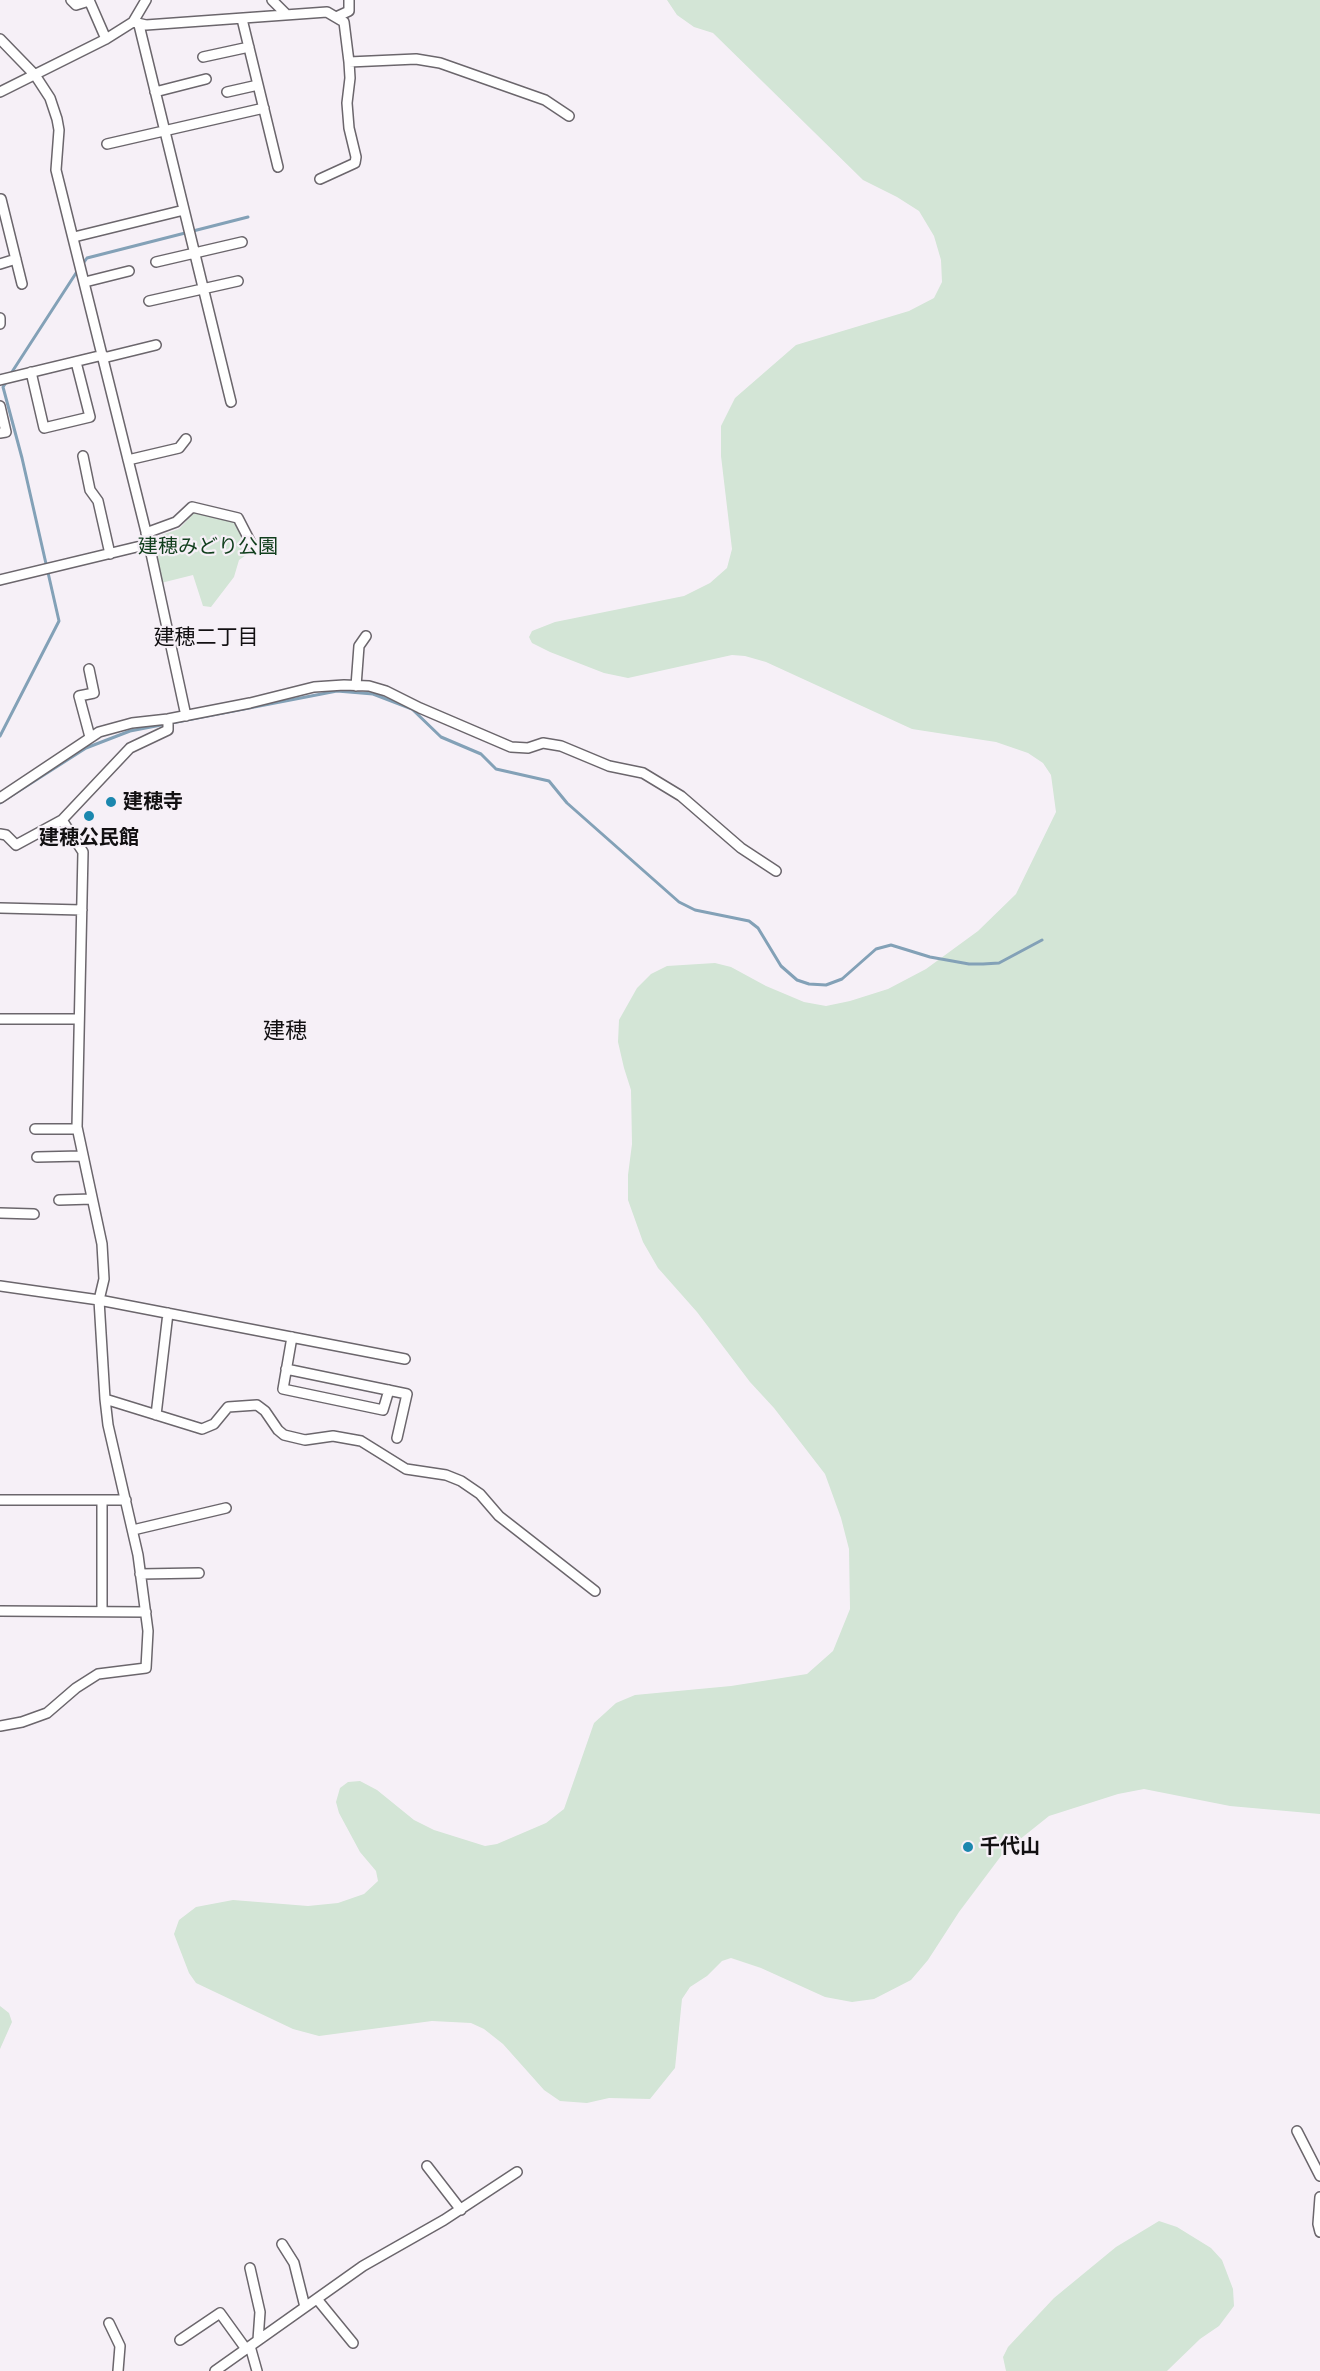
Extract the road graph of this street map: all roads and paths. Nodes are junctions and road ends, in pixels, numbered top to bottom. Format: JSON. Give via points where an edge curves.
{"nodes":[{"id":1,"x":71,"y":0,"type":"edge"},
{"id":2,"x":146,"y":0,"type":"edge"},
{"id":3,"x":272,"y":0,"type":"edge"},
{"id":4,"x":348,"y":0,"type":"edge"},
{"id":5,"x":89,"y":1,"type":"edge"},
{"id":6,"x":287,"y":15,"type":"junction"},
{"id":7,"x":336,"y":17,"type":"junction"},
{"id":8,"x":242,"y":19,"type":"junction"},
{"id":9,"x":136,"y":24,"type":"junction"},
{"id":10,"x":0,"y":39,"type":"edge"},
{"id":11,"x":106,"y":39,"type":"junction"},
{"id":12,"x":249,"y":47,"type":"junction"},
{"id":13,"x":203,"y":57,"type":"dead end"},
{"id":14,"x":349,"y":62,"type":"junction"},
{"id":15,"x":35,"y":75,"type":"junction"},
{"id":16,"x":206,"y":79,"type":"dead end"},
{"id":17,"x":258,"y":85,"type":"junction"},
{"id":18,"x":0,"y":92,"type":"edge"},
{"id":19,"x":155,"y":92,"type":"junction"},
{"id":20,"x":227,"y":92,"type":"dead end"},
{"id":21,"x":264,"y":108,"type":"junction"},
{"id":22,"x":569,"y":116,"type":"dead end"},
{"id":23,"x":165,"y":131,"type":"junction"},
{"id":24,"x":107,"y":144,"type":"dead end"},
{"id":25,"x":278,"y":166,"type":"dead end"},
{"id":26,"x":320,"y":179,"type":"dead end"},
{"id":27,"x":1,"y":199,"type":"edge"},
{"id":28,"x":184,"y":210,"type":"junction"},
{"id":29,"x":74,"y":237,"type":"junction"},
{"id":30,"x":242,"y":242,"type":"dead end"},
{"id":31,"x":194,"y":253,"type":"junction"},
{"id":32,"x":16,"y":259,"type":"junction"},
{"id":33,"x":156,"y":262,"type":"dead end"},
{"id":34,"x":0,"y":264,"type":"edge"},
{"id":35,"x":129,"y":271,"type":"dead end"},
{"id":36,"x":238,"y":281,"type":"dead end"},
{"id":37,"x":85,"y":282,"type":"junction"},
{"id":38,"x":22,"y":284,"type":"dead end"},
{"id":39,"x":203,"y":288,"type":"junction"},
{"id":40,"x":150,"y":302,"type":"dead end"},
{"id":41,"x":0,"y":318,"type":"edge"},
{"id":42,"x":0,"y":324,"type":"edge"},
{"id":43,"x":156,"y":345,"type":"dead end"},
{"id":44,"x":103,"y":357,"type":"junction"},
{"id":45,"x":76,"y":362,"type":"junction"},
{"id":46,"x":31,"y":372,"type":"junction"},
{"id":47,"x":0,"y":380,"type":"edge"},
{"id":48,"x":231,"y":402,"type":"dead end"},
{"id":49,"x":0,"y":406,"type":"edge"},
{"id":50,"x":0,"y":433,"type":"edge"},
{"id":51,"x":186,"y":439,"type":"dead end"},
{"id":52,"x":82,"y":456,"type":"dead end"},
{"id":53,"x":128,"y":460,"type":"junction"},
{"id":54,"x":146,"y":533,"type":"junction"},
{"id":55,"x":149,"y":544,"type":"junction"},
{"id":56,"x":254,"y":549,"type":"dead end"},
{"id":57,"x":110,"y":554,"type":"junction"},
{"id":58,"x":0,"y":580,"type":"edge"},
{"id":59,"x":366,"y":636,"type":"dead end"},
{"id":60,"x":89,"y":669,"type":"dead end"},
{"id":61,"x":357,"y":686,"type":"junction"},
{"id":62,"x":186,"y":716,"type":"junction"},
{"id":63,"x":168,"y":719,"type":"junction"},
{"id":64,"x":90,"y":737,"type":"junction"},
{"id":65,"x":0,"y":798,"type":"edge"},
{"id":66,"x":62,"y":820,"type":"junction"},
{"id":67,"x":0,"y":834,"type":"edge"},
{"id":68,"x":776,"y":871,"type":"dead end"},
{"id":69,"x":0,"y":908,"type":"edge"},
{"id":70,"x":82,"y":910,"type":"junction"},
{"id":71,"x":0,"y":1019,"type":"edge"},
{"id":72,"x":78,"y":1019,"type":"junction"},
{"id":73,"x":35,"y":1129,"type":"dead end"},
{"id":74,"x":77,"y":1129,"type":"junction"},
{"id":75,"x":82,"y":1156,"type":"junction"},
{"id":76,"x":37,"y":1157,"type":"dead end"},
{"id":77,"x":92,"y":1199,"type":"junction"},
{"id":78,"x":59,"y":1200,"type":"dead end"},
{"id":79,"x":0,"y":1213,"type":"edge"},
{"id":80,"x":34,"y":1214,"type":"dead end"},
{"id":81,"x":0,"y":1286,"type":"edge"},
{"id":82,"x":99,"y":1300,"type":"junction"},
{"id":83,"x":168,"y":1313,"type":"junction"},
{"id":84,"x":292,"y":1337,"type":"junction"},
{"id":85,"x":405,"y":1359,"type":"dead end"},
{"id":86,"x":286,"y":1369,"type":"junction"},
{"id":87,"x":389,"y":1390,"type":"junction"},
{"id":88,"x":105,"y":1399,"type":"junction"},
{"id":89,"x":156,"y":1415,"type":"junction"},
{"id":90,"x":397,"y":1438,"type":"dead end"},
{"id":91,"x":0,"y":1500,"type":"edge"},
{"id":92,"x":102,"y":1500,"type":"junction"},
{"id":93,"x":126,"y":1500,"type":"junction"},
{"id":94,"x":225,"y":1508,"type":"dead end"},
{"id":95,"x":133,"y":1530,"type":"junction"},
{"id":96,"x":199,"y":1573,"type":"dead end"},
{"id":97,"x":140,"y":1575,"type":"junction"},
{"id":98,"x":595,"y":1591,"type":"dead end"},
{"id":99,"x":0,"y":1611,"type":"edge"},
{"id":100,"x":102,"y":1611,"type":"junction"},
{"id":101,"x":146,"y":1611,"type":"junction"},
{"id":102,"x":0,"y":1726,"type":"edge"},
{"id":103,"x":1297,"y":2132,"type":"dead end"},
{"id":104,"x":427,"y":2166,"type":"dead end"},
{"id":105,"x":517,"y":2172,"type":"dead end"},
{"id":106,"x":1320,"y":2176,"type":"edge"},
{"id":107,"x":1320,"y":2197,"type":"edge"},
{"id":108,"x":461,"y":2210,"type":"junction"},
{"id":109,"x":1320,"y":2232,"type":"edge"},
{"id":110,"x":282,"y":2244,"type":"dead end"},
{"id":111,"x":250,"y":2268,"type":"dead end"},
{"id":112,"x":317,"y":2299,"type":"junction"},
{"id":113,"x":305,"y":2307,"type":"junction"},
{"id":114,"x":109,"y":2323,"type":"dead end"},
{"id":115,"x":180,"y":2340,"type":"dead end"},
{"id":116,"x":353,"y":2343,"type":"dead end"},
{"id":117,"x":251,"y":2345,"type":"junction"},
{"id":118,"x":118,"y":2371,"type":"edge"},
{"id":119,"x":214,"y":2371,"type":"edge"},
{"id":120,"x":257,"y":2371,"type":"edge"}],
"edges":[{"from":1,"to":5,"type":"street","via":[[76,5]]},
{"from":2,"to":9,"type":"street"},
{"from":3,"to":6,"type":"street"},
{"from":4,"to":7,"type":"street","via":[[349,11]]},
{"from":5,"to":11,"type":"street"},
{"from":6,"to":7,"type":"street","via":[[327,12]]},
{"from":6,"to":8,"type":"street"},
{"from":7,"to":14,"type":"street","via":[[344,22]]},
{"from":8,"to":9,"type":"street"},
{"from":8,"to":12,"type":"street"},
{"from":9,"to":11,"type":"street"},
{"from":9,"to":19,"type":"street"},
{"from":10,"to":15,"type":"street"},
{"from":11,"to":15,"type":"street"},
{"from":12,"to":13,"type":"street"},
{"from":12,"to":17,"type":"street"},
{"from":14,"to":22,"type":"street","via":[[416,59],[440,63],[545,100]]},
{"from":14,"to":26,"type":"street","via":[[347,103],[355,163]]},
{"from":15,"to":18,"type":"street"},
{"from":15,"to":29,"type":"street","via":[[50,98],[57,119],[56,170]]},
{"from":16,"to":19,"type":"street"},
{"from":17,"to":20,"type":"street"},
{"from":17,"to":21,"type":"street"},
{"from":19,"to":23,"type":"street"},
{"from":21,"to":23,"type":"street"},
{"from":21,"to":25,"type":"street"},
{"from":23,"to":24,"type":"street"},
{"from":23,"to":28,"type":"street"},
{"from":27,"to":32,"type":"street"},
{"from":28,"to":29,"type":"street"},
{"from":28,"to":31,"type":"street"},
{"from":29,"to":37,"type":"street"},
{"from":30,"to":31,"type":"street"},
{"from":31,"to":33,"type":"street"},
{"from":31,"to":39,"type":"street"},
{"from":32,"to":34,"type":"street"},
{"from":32,"to":38,"type":"street"},
{"from":35,"to":37,"type":"street"},
{"from":36,"to":39,"type":"street"},
{"from":37,"to":44,"type":"street"},
{"from":39,"to":40,"type":"street"},
{"from":39,"to":48,"type":"street"},
{"from":41,"to":42,"type":"street"},
{"from":43,"to":44,"type":"street"},
{"from":44,"to":45,"type":"street"},
{"from":44,"to":53,"type":"street"},
{"from":45,"to":46,"type":"street"},
{"from":45,"to":46,"type":"street","via":[[90,417],[44,428]]},
{"from":46,"to":47,"type":"street"},
{"from":49,"to":50,"type":"street","via":[[6,432]]},
{"from":51,"to":53,"type":"street","via":[[180,447]]},
{"from":52,"to":57,"type":"street","via":[[90,490],[98,501]]},
{"from":53,"to":54,"type":"street"},
{"from":54,"to":55,"type":"street"},
{"from":54,"to":56,"type":"street","via":[[176,522],[192,507],[238,518]]},
{"from":55,"to":57,"type":"street"},
{"from":55,"to":62,"type":"street"},
{"from":57,"to":58,"type":"street"},
{"from":59,"to":61,"type":"street","via":[[359,646]]},
{"from":60,"to":64,"type":"street","via":[[94,693],[79,696]]},
{"from":61,"to":62,"type":"street","via":[[314,687]]},
{"from":61,"to":68,"type":"street","via":[[386,691],[511,747],[528,748],[543,743],[561,746],[609,766],[643,773],[681,796],[741,848]]},
{"from":62,"to":63,"type":"street"},
{"from":63,"to":64,"type":"street","via":[[132,723]]},
{"from":63,"to":66,"type":"street","via":[[168,730],[130,748]]},
{"from":64,"to":65,"type":"street"},
{"from":66,"to":67,"type":"street","via":[[16,845]]},
{"from":66,"to":70,"type":"street","via":[[83,852]]},
{"from":69,"to":70,"type":"street"},
{"from":70,"to":72,"type":"street"},
{"from":71,"to":72,"type":"street"},
{"from":72,"to":74,"type":"street"},
{"from":73,"to":74,"type":"street"},
{"from":74,"to":75,"type":"street"},
{"from":75,"to":76,"type":"street"},
{"from":75,"to":77,"type":"street"},
{"from":77,"to":78,"type":"street"},
{"from":77,"to":82,"type":"street","via":[[104,1263]]},
{"from":79,"to":80,"type":"street"},
{"from":81,"to":82,"type":"street"},
{"from":82,"to":83,"type":"street"},
{"from":82,"to":88,"type":"street"},
{"from":83,"to":84,"type":"street"},
{"from":83,"to":89,"type":"street"},
{"from":84,"to":85,"type":"street"},
{"from":84,"to":86,"type":"street"},
{"from":86,"to":87,"type":"street"},
{"from":86,"to":87,"type":"street","via":[[283,1389],[383,1410]]},
{"from":87,"to":90,"type":"street","via":[[407,1394]]},
{"from":88,"to":89,"type":"street"},
{"from":88,"to":93,"type":"street"},
{"from":89,"to":98,"type":"street","via":[[202,1429],[214,1424],[228,1407],[257,1406],[284,1435],[305,1440],[333,1436],[361,1441],[406,1469],[461,1481]]},
{"from":91,"to":92,"type":"street"},
{"from":92,"to":93,"type":"street"},
{"from":92,"to":100,"type":"street"},
{"from":93,"to":95,"type":"street"},
{"from":94,"to":95,"type":"street"},
{"from":95,"to":97,"type":"street"},
{"from":96,"to":97,"type":"street"},
{"from":97,"to":101,"type":"street"},
{"from":99,"to":100,"type":"street"},
{"from":100,"to":101,"type":"street"},
{"from":101,"to":102,"type":"street","via":[[146,1668],[98,1674],[46,1713]]},
{"from":103,"to":106,"type":"street"},
{"from":104,"to":108,"type":"street"},
{"from":105,"to":108,"type":"street"},
{"from":107,"to":109,"type":"street"},
{"from":108,"to":112,"type":"street","via":[[363,2266]]},
{"from":110,"to":113,"type":"street","via":[[294,2263]]},
{"from":111,"to":117,"type":"street","via":[[260,2312]]},
{"from":112,"to":113,"type":"street"},
{"from":112,"to":116,"type":"street"},
{"from":113,"to":117,"type":"street"},
{"from":114,"to":118,"type":"street","via":[[120,2346]]},
{"from":115,"to":117,"type":"street","via":[[220,2313]]},
{"from":117,"to":119,"type":"street"},
{"from":117,"to":120,"type":"street"}]}
